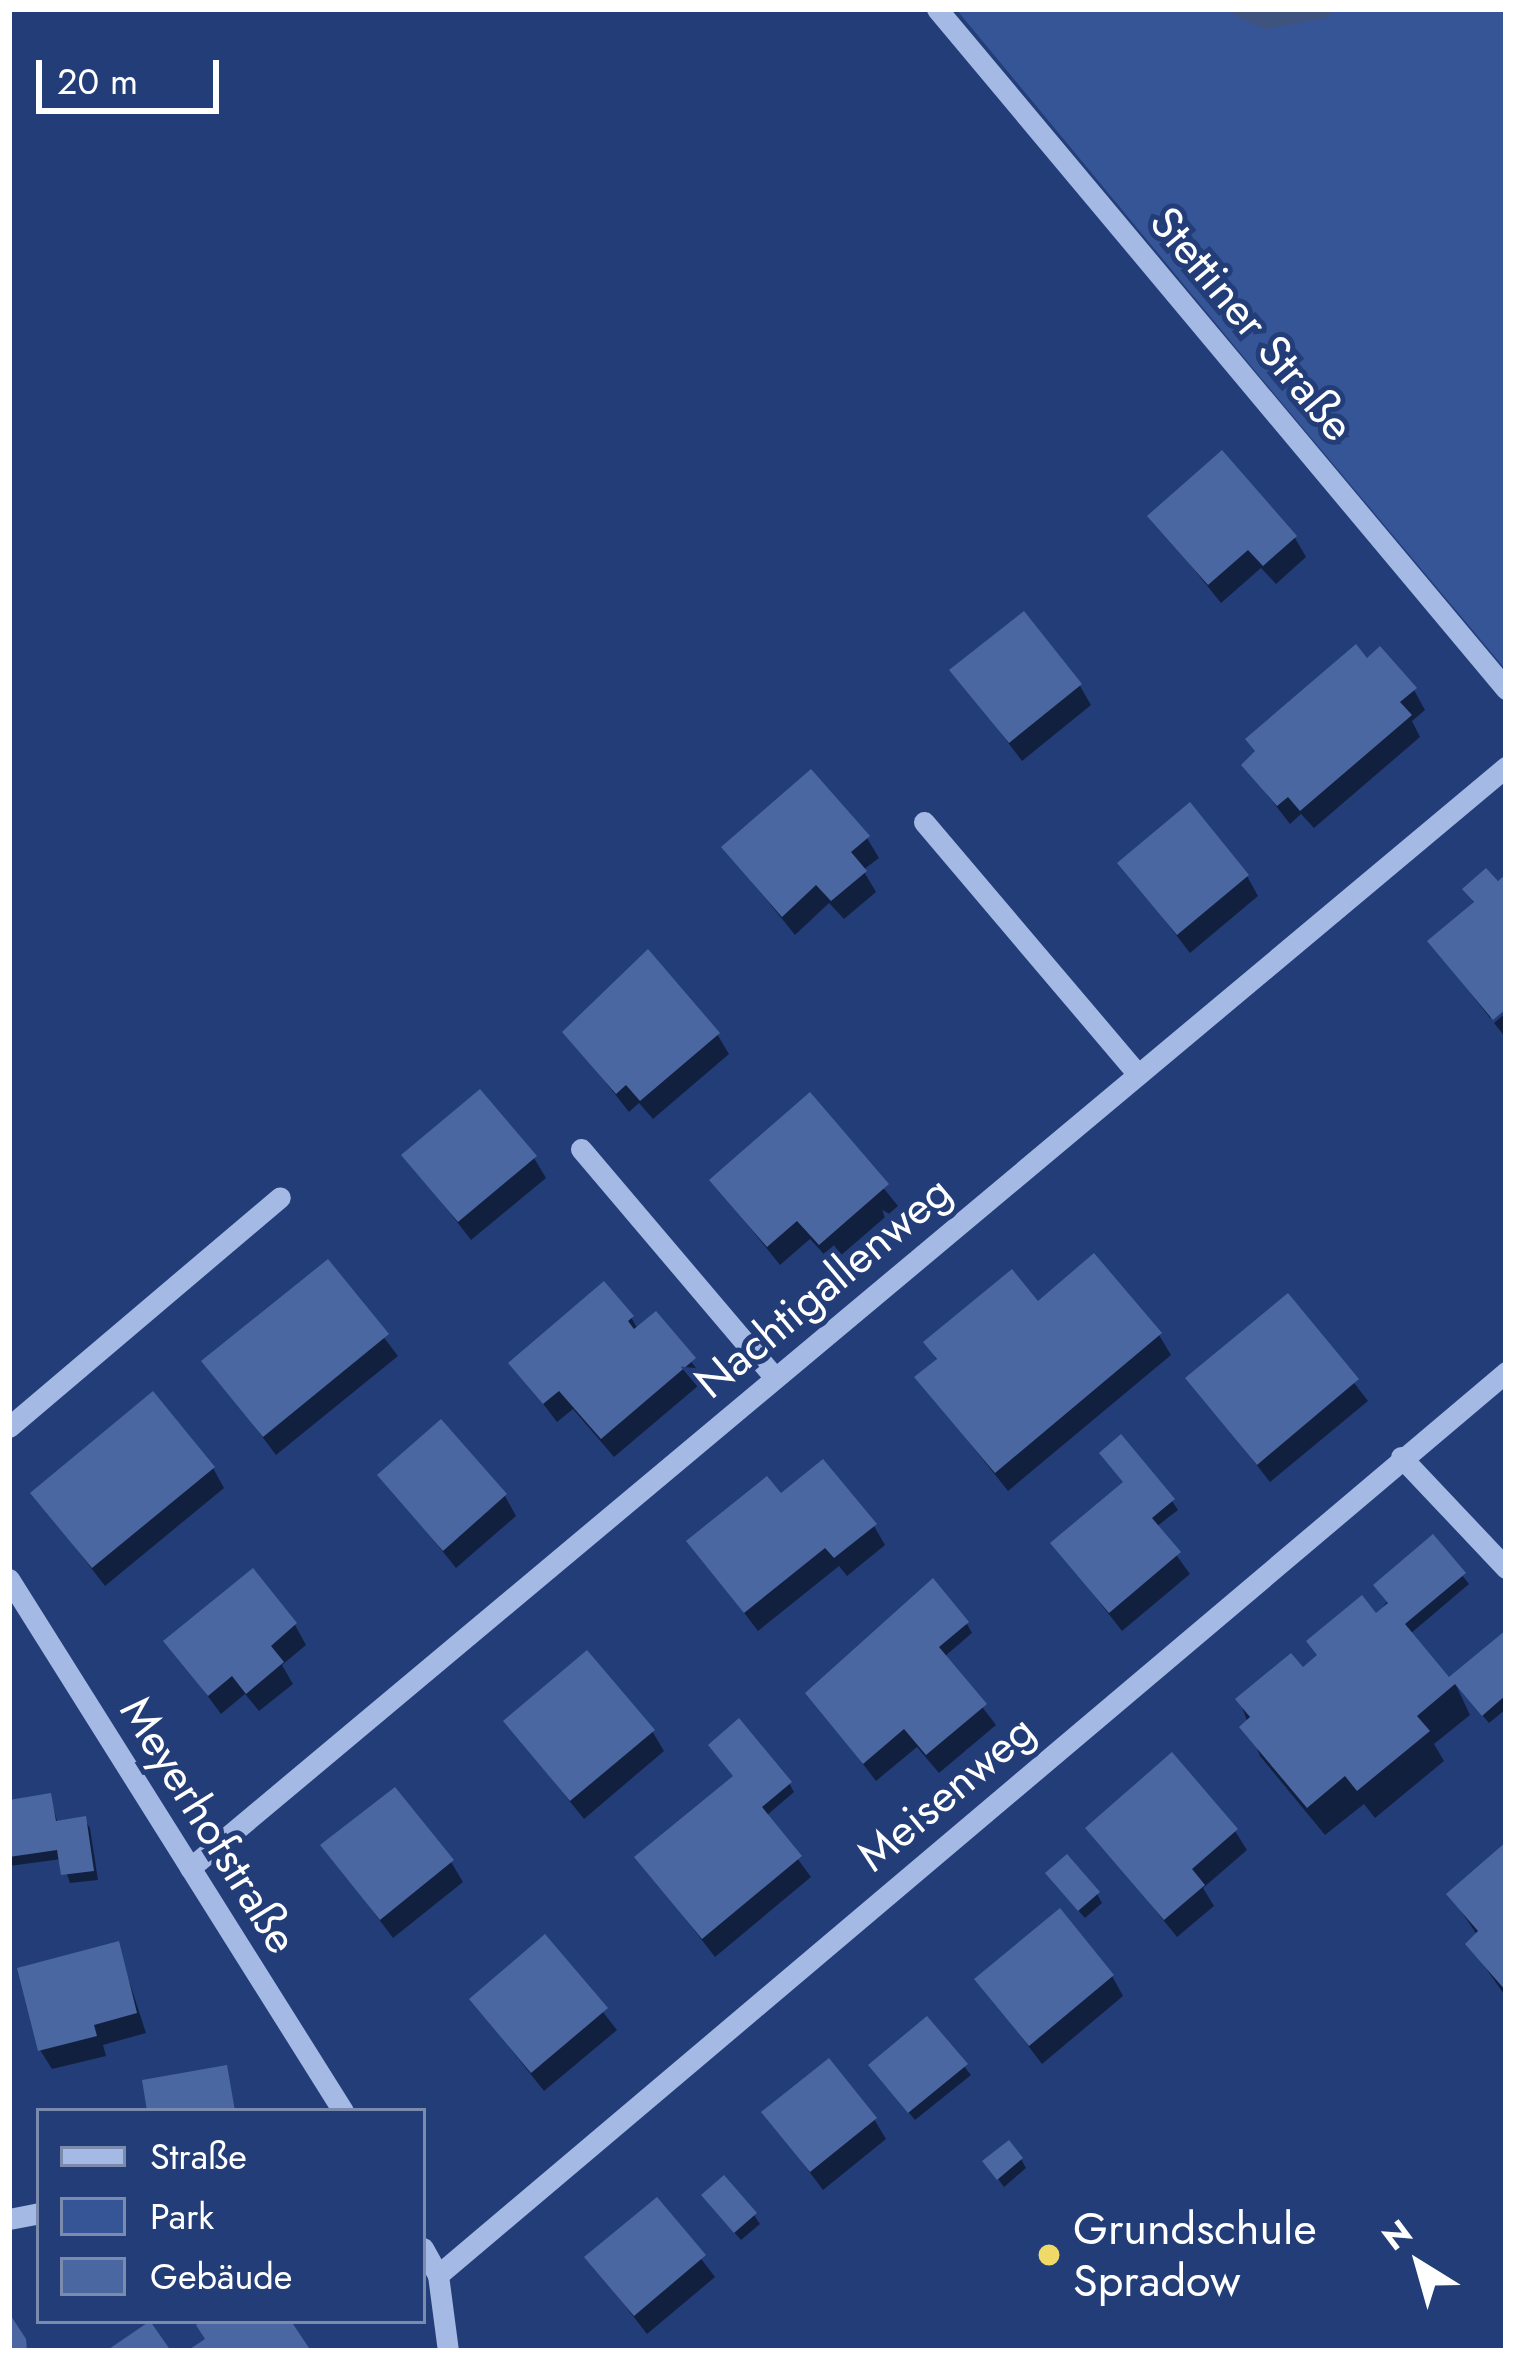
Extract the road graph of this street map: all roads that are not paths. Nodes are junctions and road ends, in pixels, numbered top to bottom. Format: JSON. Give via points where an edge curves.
{"nodes":[{"id":1,"x":937,"y":9,"type":"edge"},
{"id":2,"x":1506,"y":689,"type":"edge"},
{"id":3,"x":1506,"y":766,"type":"edge"},
{"id":4,"x":924,"y":822,"type":"dead end"},
{"id":5,"x":1138,"y":1074,"type":"junction"},
{"id":6,"x":581,"y":1149,"type":"dead end"},
{"id":7,"x":280,"y":1197,"type":"dead end"},
{"id":8,"x":1506,"y":1372,"type":"edge"},
{"id":9,"x":776,"y":1378,"type":"junction"},
{"id":10,"x":9,"y":1427,"type":"edge"},
{"id":11,"x":1401,"y":1457,"type":"junction"},
{"id":12,"x":1506,"y":1568,"type":"edge"},
{"id":13,"x":9,"y":1580,"type":"edge"},
{"id":14,"x":190,"y":1868,"type":"junction"},
{"id":15,"x":341,"y":2108,"type":"edge"},
{"id":16,"x":426,"y":2253,"type":"edge"},
{"id":17,"x":438,"y":2275,"type":"junction"},
{"id":18,"x":448,"y":2351,"type":"edge"}],
"edges":[{"from":1,"to":2,"type":"street","name":"Stettiner Straße"},
{"from":3,"to":5,"type":"street","name":"Nachtigallenweg"},
{"from":4,"to":5,"type":"street"},
{"from":5,"to":9,"type":"street","name":"Nachtigallenweg"},
{"from":6,"to":9,"type":"street"},
{"from":7,"to":10,"type":"street"},
{"from":8,"to":11,"type":"street","name":"Meisenweg"},
{"from":9,"to":14,"type":"street","name":"Nachtigallenweg"},
{"from":11,"to":12,"type":"street"},
{"from":11,"to":17,"type":"street","name":"Meisenweg"},
{"from":13,"to":14,"type":"street","name":"Meyerhofstraße"},
{"from":14,"to":15,"type":"street","name":"Meyerhofstraße"},
{"from":16,"to":17,"type":"street"},
{"from":17,"to":18,"type":"street"}]}
